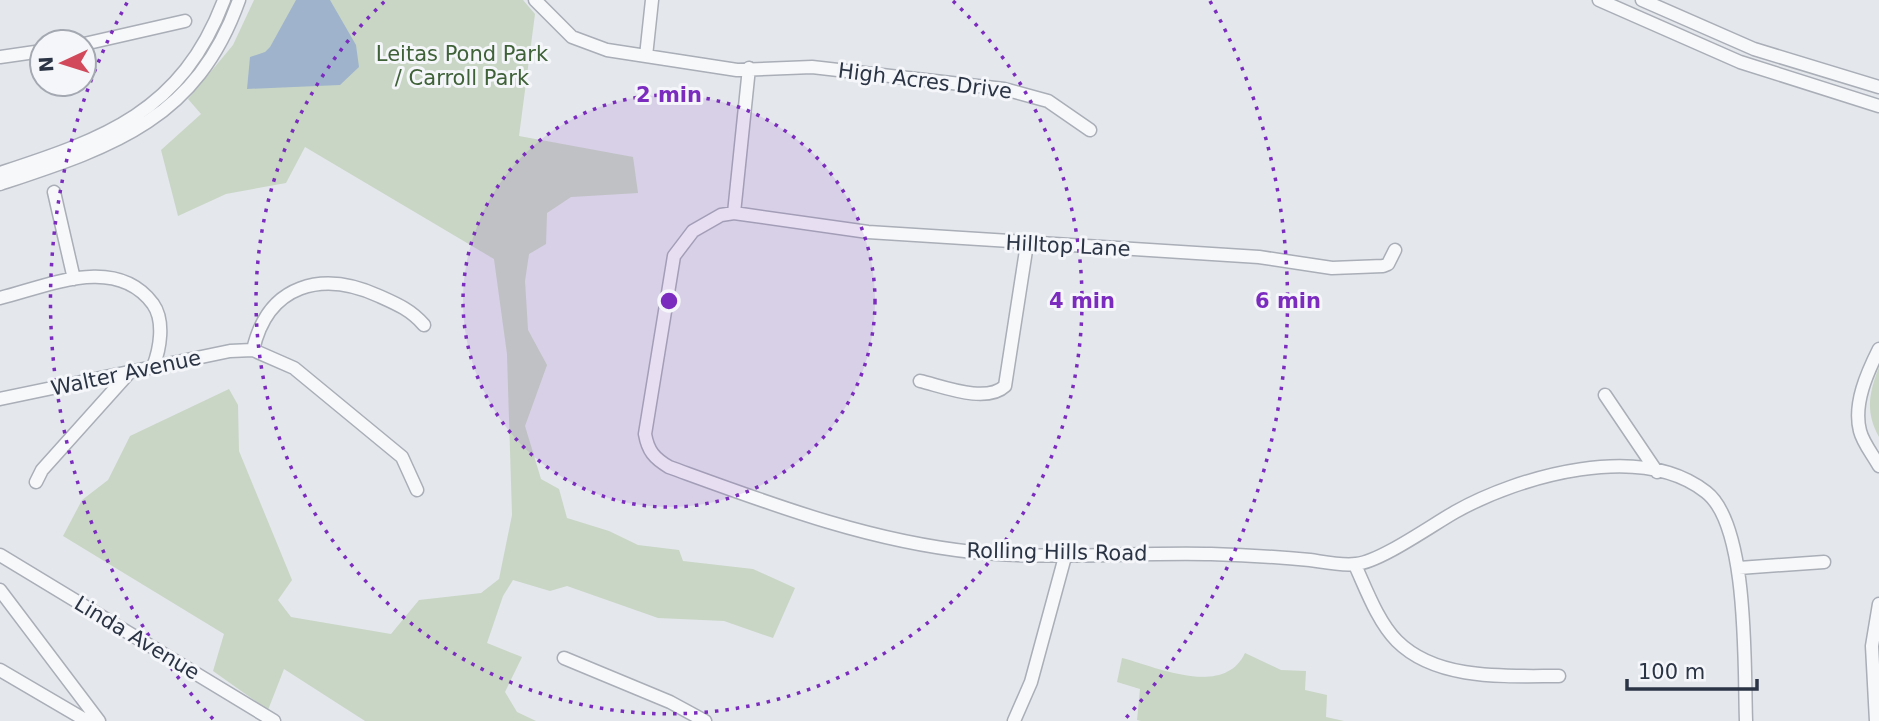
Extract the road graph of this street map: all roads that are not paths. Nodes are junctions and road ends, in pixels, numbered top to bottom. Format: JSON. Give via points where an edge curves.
{"nodes":[{"id":1,"x":224,"y":0,"type":"edge"},
{"id":2,"x":239,"y":0,"type":"edge"},
{"id":3,"x":535,"y":0,"type":"edge"},
{"id":4,"x":652,"y":0,"type":"edge"},
{"id":5,"x":1599,"y":0,"type":"edge"},
{"id":6,"x":1642,"y":0,"type":"edge"},
{"id":7,"x":185,"y":21,"type":"dead end"},
{"id":8,"x":98,"y":41,"type":"edge"},
{"id":9,"x":1745,"y":45,"type":"junction"},
{"id":10,"x":28,"y":53,"type":"edge"},
{"id":11,"x":646,"y":56,"type":"junction"},
{"id":12,"x":0,"y":58,"type":"edge"},
{"id":13,"x":1738,"y":61,"type":"junction"},
{"id":14,"x":749,"y":68,"type":"junction"},
{"id":15,"x":1879,"y":87,"type":"edge"},
{"id":16,"x":1879,"y":106,"type":"edge"},
{"id":17,"x":1090,"y":130,"type":"dead end"},
{"id":18,"x":0,"y":173,"type":"edge"},
{"id":19,"x":0,"y":184,"type":"edge"},
{"id":20,"x":54,"y":192,"type":"dead end"},
{"id":21,"x":734,"y":213,"type":"junction"},
{"id":22,"x":1027,"y":244,"type":"junction"},
{"id":23,"x":1395,"y":250,"type":"dead end"},
{"id":24,"x":74,"y":279,"type":"junction"},
{"id":25,"x":0,"y":298,"type":"edge"},
{"id":26,"x":424,"y":325,"type":"dead end"},
{"id":27,"x":1879,"y":349,"type":"edge"},
{"id":28,"x":253,"y":350,"type":"junction"},
{"id":29,"x":153,"y":367,"type":"junction"},
{"id":30,"x":130,"y":372,"type":"junction"},
{"id":31,"x":920,"y":381,"type":"dead end"},
{"id":32,"x":1605,"y":395,"type":"dead end"},
{"id":33,"x":0,"y":399,"type":"edge"},
{"id":34,"x":1879,"y":466,"type":"edge"},
{"id":35,"x":1657,"y":472,"type":"junction"},
{"id":36,"x":36,"y":482,"type":"dead end"},
{"id":37,"x":417,"y":490,"type":"dead end"},
{"id":38,"x":1066,"y":554,"type":"junction"},
{"id":39,"x":0,"y":555,"type":"edge"},
{"id":40,"x":1824,"y":562,"type":"dead end"},
{"id":41,"x":1355,"y":565,"type":"junction"},
{"id":42,"x":1739,"y":568,"type":"junction"},
{"id":43,"x":0,"y":590,"type":"edge"},
{"id":44,"x":1879,"y":604,"type":"edge"},
{"id":45,"x":564,"y":658,"type":"dead end"},
{"id":46,"x":0,"y":670,"type":"edge"},
{"id":47,"x":1559,"y":676,"type":"dead end"},
{"id":48,"x":87,"y":721,"type":"edge"},
{"id":49,"x":99,"y":721,"type":"edge"},
{"id":50,"x":274,"y":721,"type":"edge"},
{"id":51,"x":705,"y":721,"type":"edge"},
{"id":52,"x":1014,"y":721,"type":"edge"},
{"id":53,"x":1746,"y":721,"type":"edge"},
{"id":54,"x":1876,"y":721,"type":"edge"}],
"edges":[{"from":1,"to":18,"type":"street","via":[[189,64],[140,114],[87,143]]},
{"from":2,"to":19,"type":"street","via":[[210,59],[156,117],[96,151]]},
{"from":3,"to":11,"type":"street","via":[[572,37],[607,50]]},
{"from":4,"to":11,"type":"street"},
{"from":5,"to":13,"type":"street"},
{"from":6,"to":9,"type":"street"},
{"from":7,"to":8,"type":"street"},
{"from":9,"to":13,"type":"street"},
{"from":9,"to":15,"type":"street"},
{"from":10,"to":12,"type":"street"},
{"from":11,"to":14,"type":"street"},
{"from":13,"to":16,"type":"street"},
{"from":14,"to":17,"type":"street","name":"High Acres Drive","via":[[812,67],[1004,89],[1048,101]]},
{"from":14,"to":21,"type":"street"},
{"from":20,"to":24,"type":"street"},
{"from":21,"to":22,"type":"street","name":"Hilltop Lane","via":[[820,227]]},
{"from":21,"to":38,"type":"street","name":"Rolling Hills Road","via":[[693,232],[674,256],[645,434],[654,458],[754,498],[880,536],[971,552]]},
{"from":22,"to":23,"type":"street","name":"Hilltop Lane","via":[[1259,257],[1332,268],[1383,266]]},
{"from":22,"to":31,"type":"street","via":[[1004,386],[994,393],[980,393]]},
{"from":24,"to":25,"type":"street"},
{"from":24,"to":29,"type":"street","via":[[112,276],[147,296],[159,322]]},
{"from":26,"to":28,"type":"street","via":[[412,312],[359,287],[320,282],[277,303],[261,326]]},
{"from":27,"to":34,"type":"street","via":[[1860,401],[1859,421]]},
{"from":28,"to":29,"type":"street","name":"Walter Avenue"},
{"from":28,"to":37,"type":"street","via":[[294,368],[384,441],[402,457]]},
{"from":29,"to":30,"type":"street","name":"Walter Avenue"},
{"from":30,"to":33,"type":"street","name":"Walter Avenue"},
{"from":30,"to":36,"type":"street"},
{"from":32,"to":35,"type":"street"},
{"from":35,"to":41,"type":"street","name":"Rolling Hills Road","via":[[1600,466],[1511,487]]},
{"from":35,"to":42,"type":"street","name":"Rolling Hills Road","via":[[1696,485],[1716,501],[1730,528]]},
{"from":38,"to":41,"type":"street","name":"Rolling Hills Road","via":[[1214,554]]},
{"from":38,"to":52,"type":"street","via":[[1031,682]]},
{"from":39,"to":50,"type":"street","name":"Linda Avenue"},
{"from":40,"to":42,"type":"street"},
{"from":41,"to":47,"type":"street","via":[[1389,631],[1425,659],[1464,671]]},
{"from":42,"to":53,"type":"street","name":"Rolling Hills Road"},
{"from":43,"to":49,"type":"street"},
{"from":44,"to":54,"type":"street","via":[[1872,646]]},
{"from":45,"to":51,"type":"street"},
{"from":46,"to":48,"type":"street"}]}
